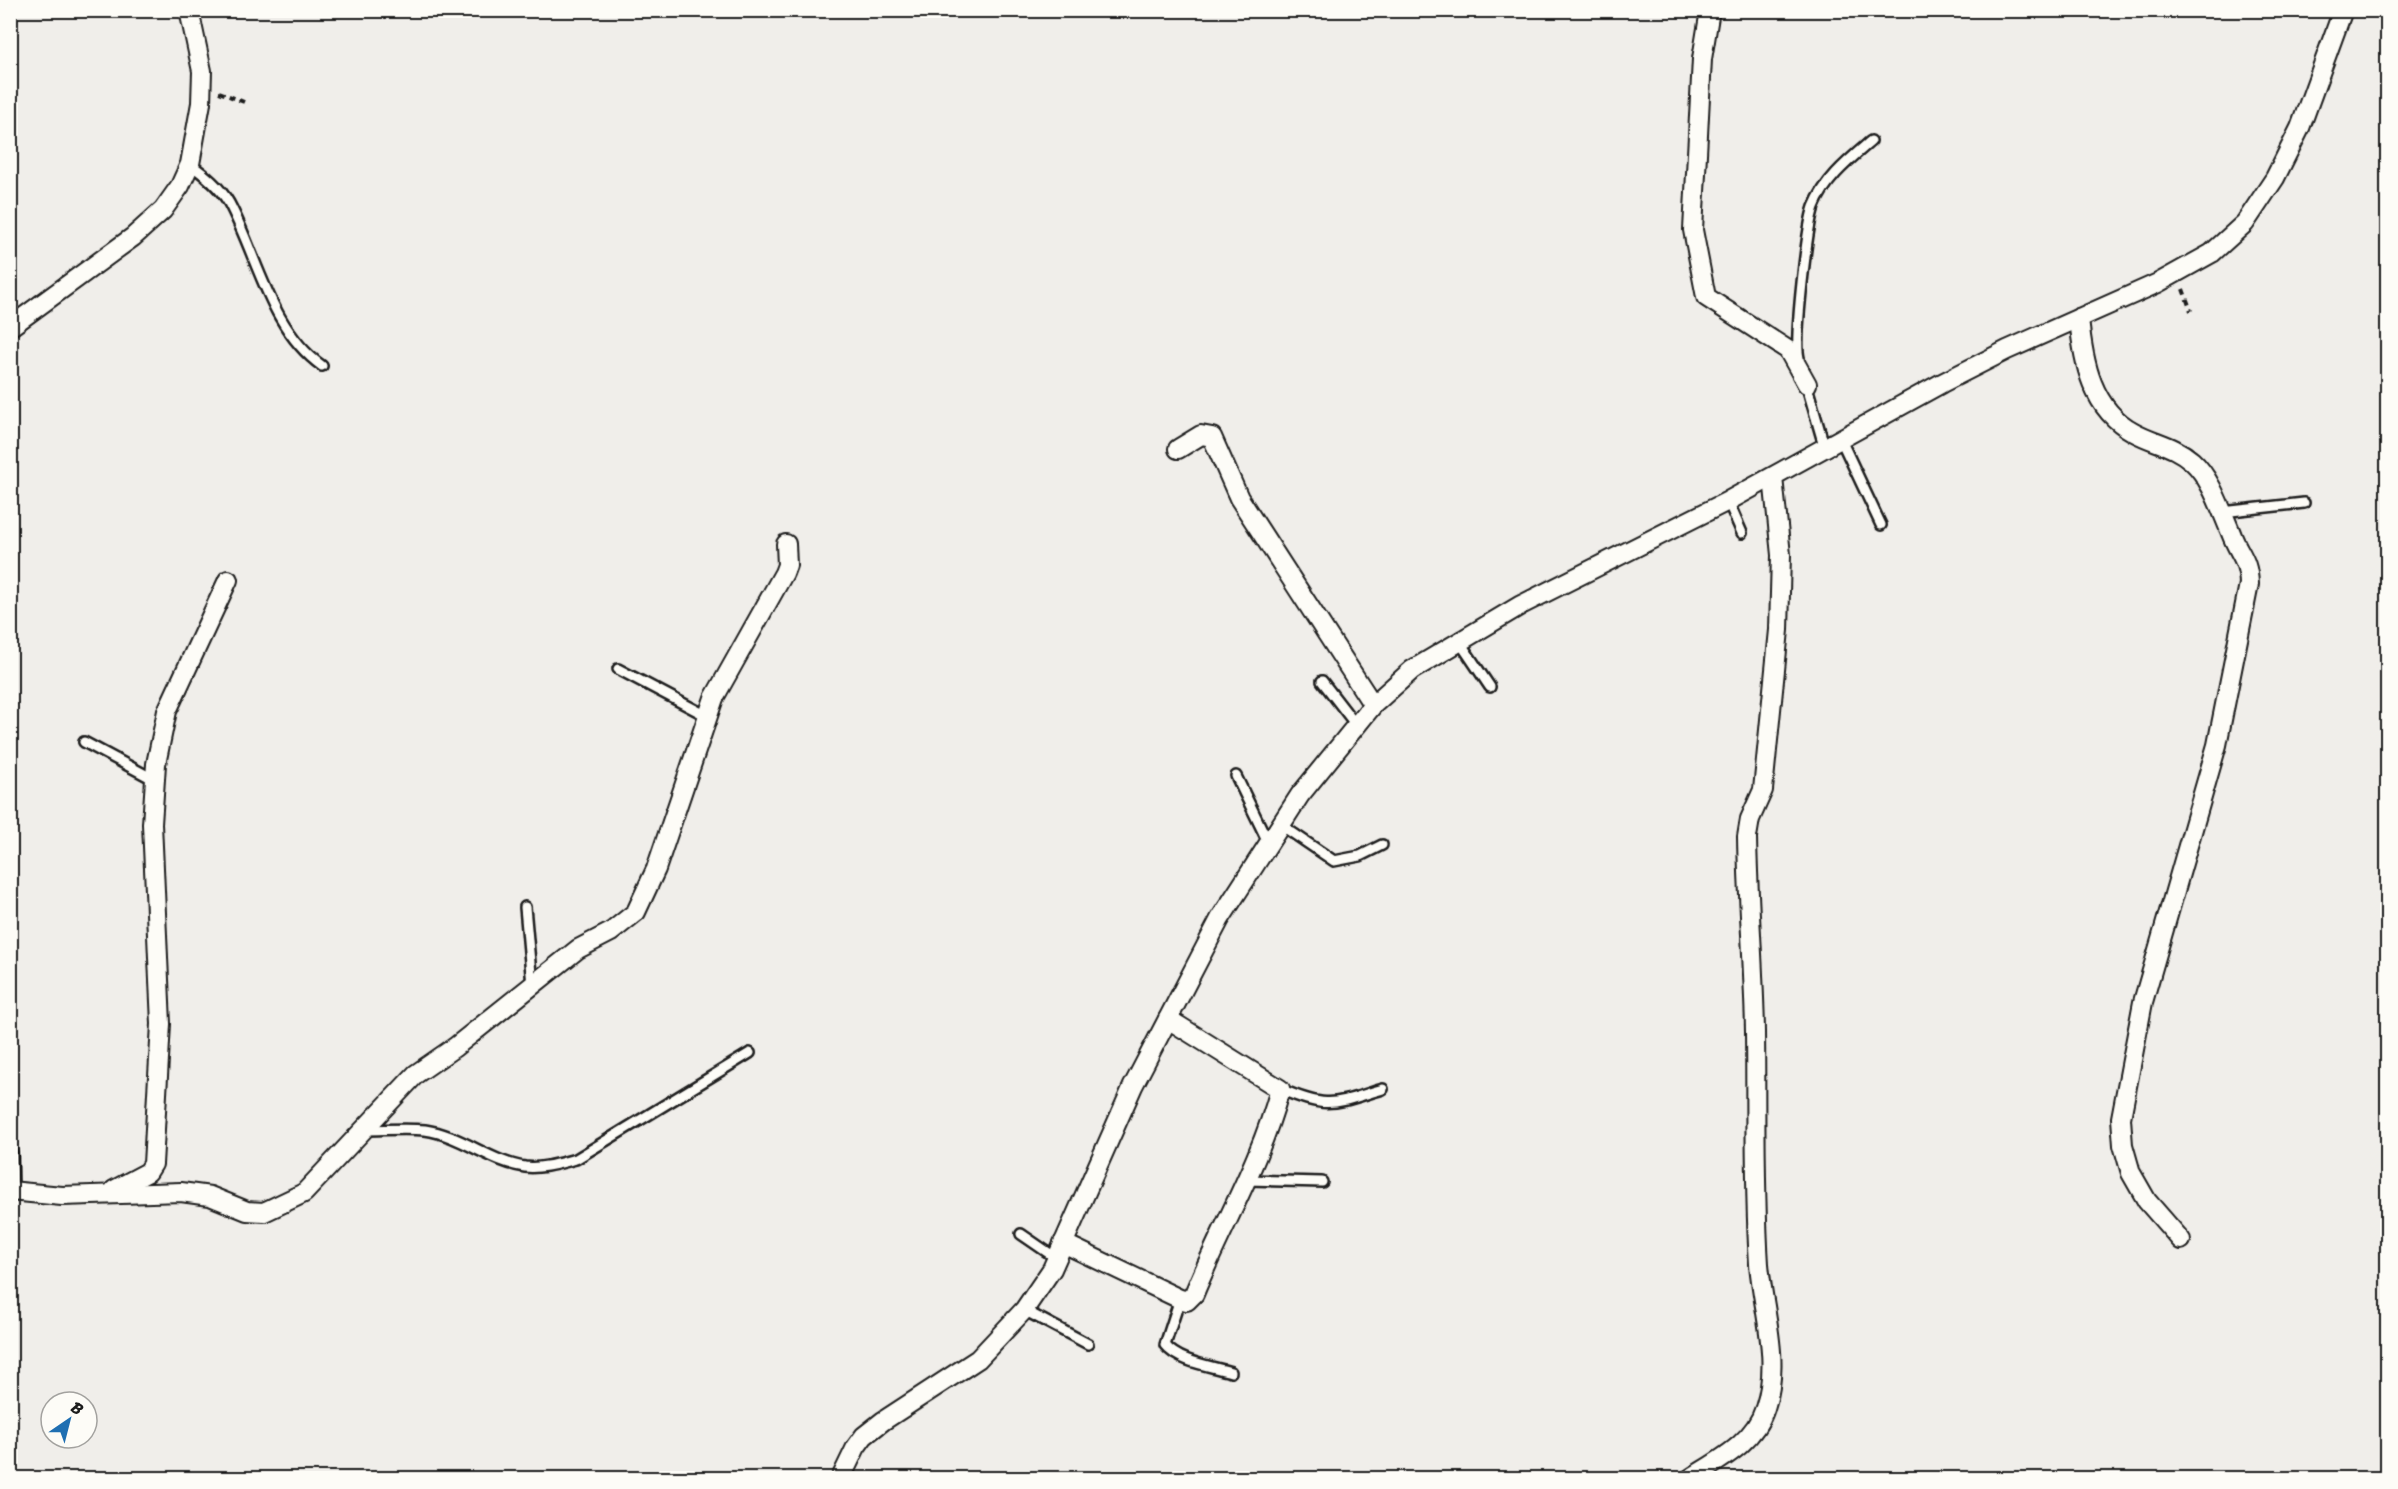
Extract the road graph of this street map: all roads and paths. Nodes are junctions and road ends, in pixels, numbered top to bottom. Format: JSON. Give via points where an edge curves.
{"nodes":[{"id":1,"x":189,"y":10,"type":"edge"},
{"id":2,"x":1710,"y":10,"type":"edge"},
{"id":3,"x":2343,"y":10,"type":"edge"},
{"id":4,"x":1871,"y":141,"type":"dead end"},
{"id":5,"x":190,"y":164,"type":"junction"},
{"id":6,"x":2079,"y":318,"type":"junction"},
{"id":7,"x":10,"y":327,"type":"edge"},
{"id":8,"x":322,"y":366,"type":"dead end"},
{"id":9,"x":1807,"y":384,"type":"junction"},
{"id":10,"x":1842,"y":440,"type":"junction"},
{"id":11,"x":1178,"y":449,"type":"dead end"},
{"id":12,"x":1826,"y":449,"type":"junction"},
{"id":13,"x":1773,"y":477,"type":"junction"},
{"id":14,"x":1728,"y":501,"type":"junction"},
{"id":15,"x":2304,"y":503,"type":"dead end"},
{"id":16,"x":2222,"y":512,"type":"junction"},
{"id":17,"x":1881,"y":525,"type":"dead end"},
{"id":18,"x":1742,"y":532,"type":"dead end"},
{"id":19,"x":786,"y":544,"type":"dead end"},
{"id":20,"x":228,"y":580,"type":"dead end"},
{"id":21,"x":1459,"y":641,"type":"junction"},
{"id":22,"x":618,"y":669,"type":"dead end"},
{"id":23,"x":1322,"y":681,"type":"dead end"},
{"id":24,"x":1490,"y":687,"type":"dead end"},
{"id":25,"x":1373,"y":705,"type":"junction"},
{"id":26,"x":707,"y":716,"type":"junction"},
{"id":27,"x":1356,"y":725,"type":"junction"},
{"id":28,"x":84,"y":742,"type":"dead end"},
{"id":29,"x":1236,"y":776,"type":"dead end"},
{"id":30,"x":155,"y":780,"type":"junction"},
{"id":31,"x":1281,"y":825,"type":"junction"},
{"id":32,"x":1269,"y":844,"type":"junction"},
{"id":33,"x":1382,"y":845,"type":"dead end"},
{"id":34,"x":525,"y":907,"type":"dead end"},
{"id":35,"x":532,"y":986,"type":"junction"},
{"id":36,"x":1168,"y":1019,"type":"junction"},
{"id":37,"x":750,"y":1053,"type":"dead end"},
{"id":38,"x":1280,"y":1089,"type":"junction"},
{"id":39,"x":1383,"y":1089,"type":"dead end"},
{"id":40,"x":362,"y":1130,"type":"junction"},
{"id":41,"x":12,"y":1152,"type":"dead end"},
{"id":42,"x":1246,"y":1180,"type":"junction"},
{"id":43,"x":1322,"y":1182,"type":"dead end"},
{"id":44,"x":12,"y":1191,"type":"edge"},
{"id":45,"x":105,"y":1194,"type":"junction"},
{"id":46,"x":1021,"y":1234,"type":"dead end"},
{"id":47,"x":2181,"y":1240,"type":"dead end"},
{"id":48,"x":1060,"y":1251,"type":"junction"},
{"id":49,"x":1180,"y":1299,"type":"junction"},
{"id":50,"x":1024,"y":1310,"type":"junction"},
{"id":51,"x":1089,"y":1344,"type":"dead end"},
{"id":52,"x":1231,"y":1372,"type":"dead end"},
{"id":53,"x":841,"y":1479,"type":"edge"},
{"id":54,"x":1691,"y":1479,"type":"edge"}],
"edges":[{"from":1,"to":5,"type":"street","via":[[202,70],[201,103]]},
{"from":2,"to":9,"type":"street","via":[[1702,59],[1693,230],[1707,297],[1788,350]]},
{"from":3,"to":6,"type":"street","via":[[2300,128],[2262,200],[2245,223],[2212,253],[2158,283]]},
{"from":4,"to":9,"type":"lane","via":[[1839,168],[1814,208],[1797,351]]},
{"from":5,"to":7,"type":"street","via":[[180,186],[133,237]]},
{"from":5,"to":8,"type":"lane","via":[[208,177],[228,202],[287,329],[304,353]]},
{"from":6,"to":10,"type":"street","via":[[1933,387]]},
{"from":6,"to":16,"type":"street","via":[[2085,364],[2101,402],[2118,422],[2136,434],[2169,445],[2193,462],[2207,480]]},
{"from":9,"to":12,"type":"lane"},
{"from":10,"to":12,"type":"street"},
{"from":10,"to":17,"type":"lane"},
{"from":11,"to":25,"type":"street","via":[[1201,435],[1212,437],[1239,498]]},
{"from":12,"to":13,"type":"street"},
{"from":13,"to":14,"type":"street"},
{"from":13,"to":54,"type":"street","via":[[1781,555],[1779,630],[1763,790],[1747,837],[1760,1265],[1772,1379],[1765,1409],[1739,1447]]},
{"from":14,"to":18,"type":"lane"},
{"from":14,"to":21,"type":"street","via":[[1521,605]]},
{"from":15,"to":16,"type":"lane"},
{"from":16,"to":47,"type":"street","via":[[2248,565],[2249,584],[2217,745],[2143,1002],[2121,1118],[2123,1145],[2132,1173],[2148,1201]]},
{"from":19,"to":26,"type":"street","via":[[784,573]]},
{"from":20,"to":30,"type":"street","via":[[167,711]]},
{"from":21,"to":24,"type":"lane"},
{"from":21,"to":25,"type":"street","via":[[1412,670]]},
{"from":22,"to":26,"type":"lane"},
{"from":23,"to":27,"type":"lane"},
{"from":25,"to":27,"type":"street"},
{"from":26,"to":35,"type":"street","via":[[640,906],[625,923],[578,949]]},
{"from":27,"to":31,"type":"street"},
{"from":28,"to":30,"type":"lane"},
{"from":29,"to":32,"type":"lane"},
{"from":30,"to":45,"type":"street","via":[[152,825],[161,1024],[153,1164],[142,1176]]},
{"from":31,"to":32,"type":"street"},
{"from":31,"to":33,"type":"lane","via":[[1334,861],[1360,856]]},
{"from":32,"to":36,"type":"street","via":[[1220,919]]},
{"from":34,"to":35,"type":"lane"},
{"from":35,"to":40,"type":"street","via":[[416,1074]]},
{"from":36,"to":38,"type":"street"},
{"from":36,"to":48,"type":"street","via":[[1133,1086]]},
{"from":37,"to":40,"type":"lane","via":[[576,1159],[552,1165],[527,1168],[504,1162],[470,1144],[426,1130]]},
{"from":38,"to":39,"type":"lane","via":[[1329,1104]]},
{"from":38,"to":42,"type":"street"},
{"from":40,"to":45,"type":"street","via":[[304,1193],[264,1212],[247,1211],[210,1196],[181,1192]]},
{"from":41,"to":44,"type":"lane"},
{"from":42,"to":43,"type":"lane"},
{"from":42,"to":49,"type":"street","via":[[1194,1294],[1187,1301]]},
{"from":44,"to":45,"type":"street","via":[[62,1196]]},
{"from":46,"to":48,"type":"lane"},
{"from":48,"to":49,"type":"street"},
{"from":48,"to":50,"type":"street"},
{"from":49,"to":52,"type":"lane","via":[[1165,1345],[1177,1354]]},
{"from":50,"to":51,"type":"lane"},
{"from":50,"to":53,"type":"street","via":[[978,1359],[864,1436]]}]}
